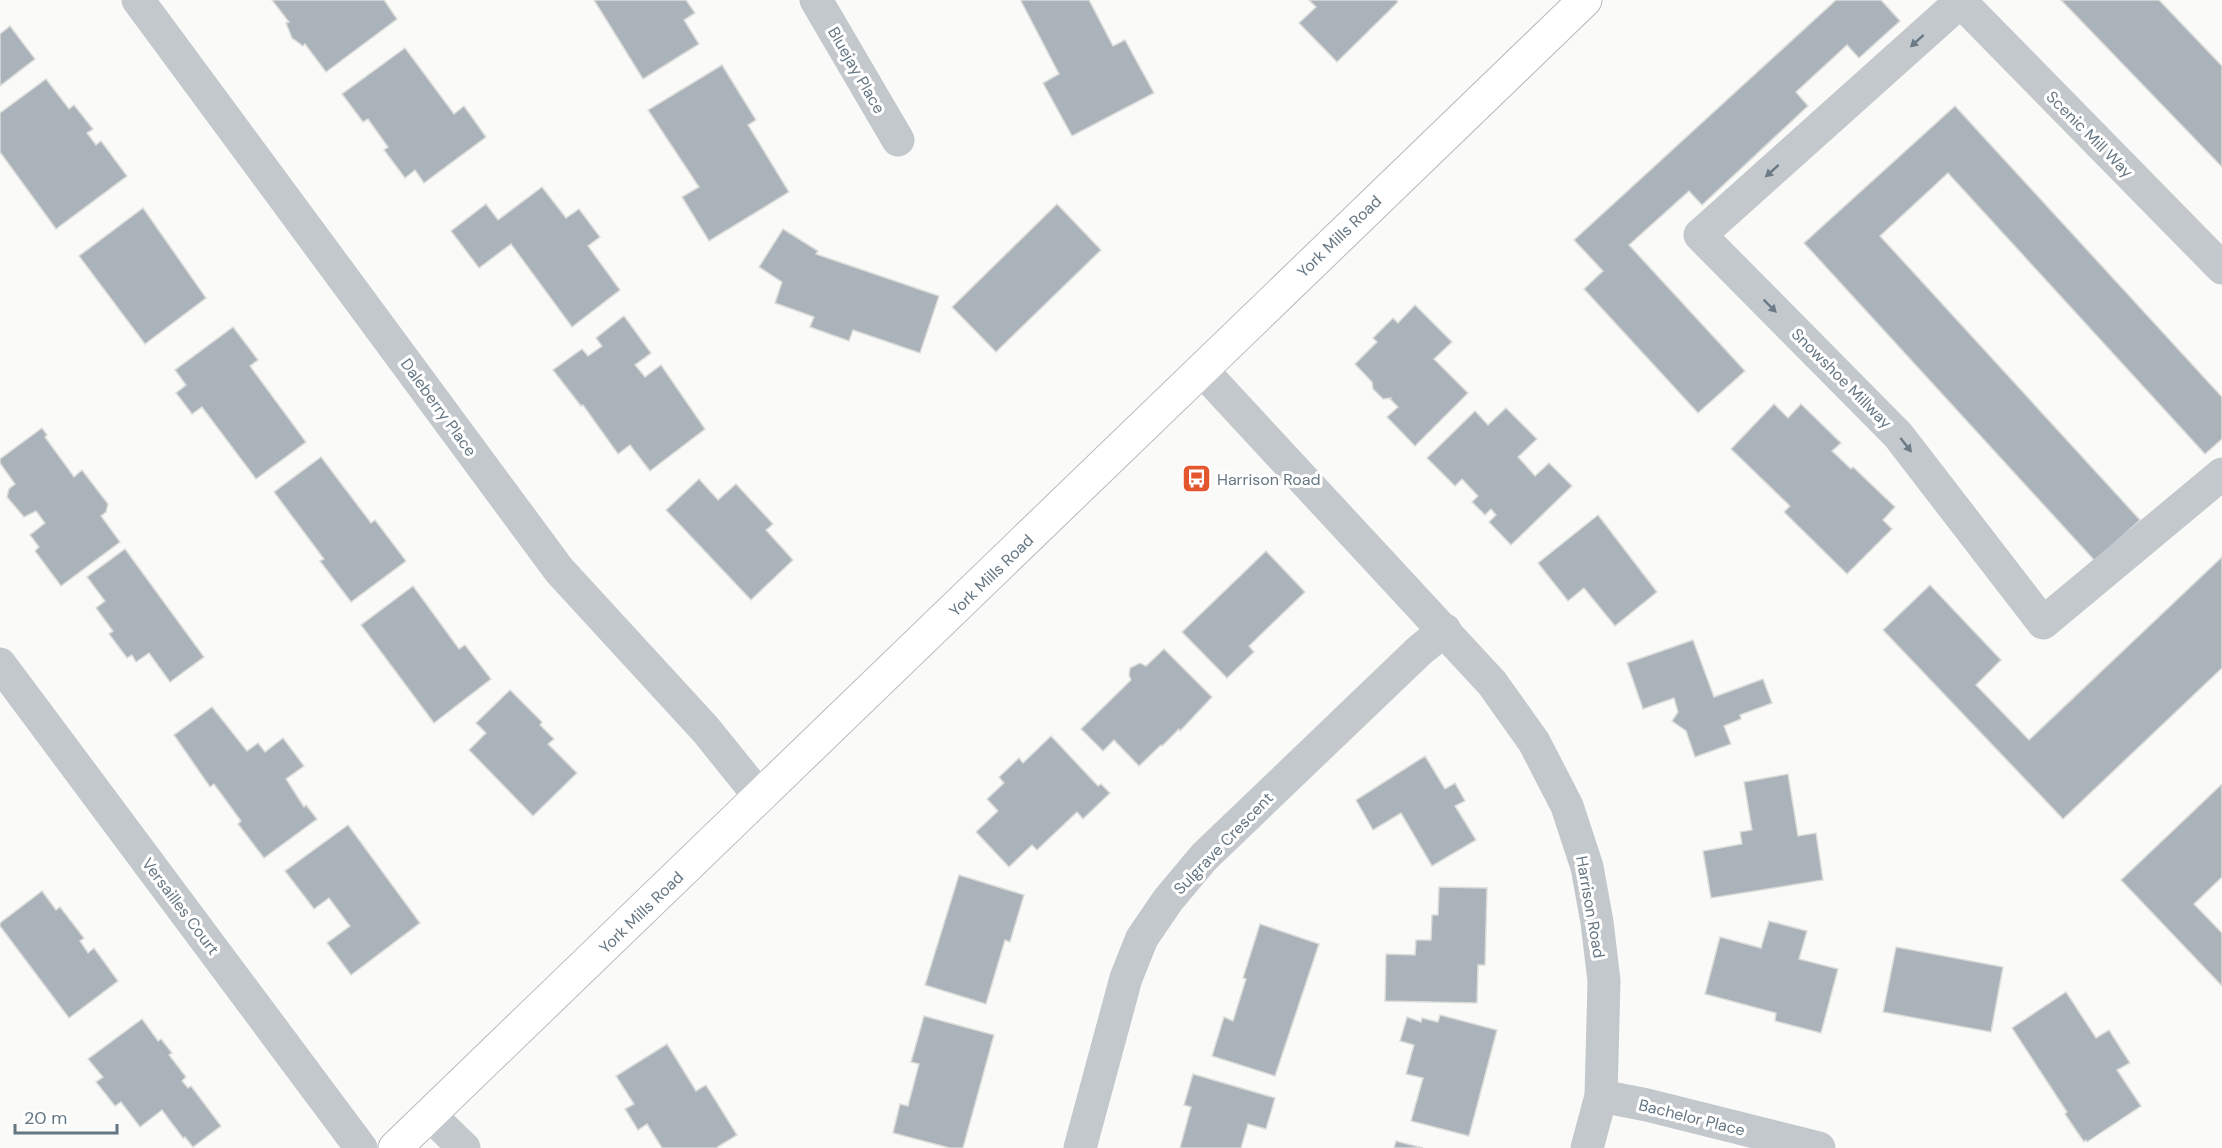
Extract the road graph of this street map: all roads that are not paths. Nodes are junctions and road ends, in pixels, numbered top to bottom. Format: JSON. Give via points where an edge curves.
{"nodes":[{"id":1,"x":138,"y":0,"type":"edge"},
{"id":2,"x":816,"y":0,"type":"edge"},
{"id":3,"x":1583,"y":1,"type":"edge"},
{"id":4,"x":1959,"y":1,"type":"edge"},
{"id":5,"x":898,"y":140,"type":"dead end"},
{"id":6,"x":2222,"y":268,"type":"edge"},
{"id":7,"x":1201,"y":369,"type":"junction"},
{"id":8,"x":2222,"y":474,"type":"edge"},
{"id":9,"x":1445,"y":630,"type":"junction"},
{"id":10,"x":0,"y":664,"type":"edge"},
{"id":11,"x":760,"y":797,"type":"junction"},
{"id":12,"x":1600,"y":1096,"type":"junction"},
{"id":13,"x":430,"y":1115,"type":"junction"},
{"id":14,"x":361,"y":1148,"type":"edge"},
{"id":15,"x":395,"y":1148,"type":"edge"},
{"id":16,"x":464,"y":1148,"type":"edge"},
{"id":17,"x":1080,"y":1148,"type":"edge"},
{"id":18,"x":1587,"y":1148,"type":"edge"},
{"id":19,"x":1819,"y":1148,"type":"edge"}],
"edges":[{"from":1,"to":11,"type":"street","name":"Daleberry Place","via":[[559,570],[706,730]]},
{"from":2,"to":5,"type":"street","name":"Bluejay Place"},
{"from":3,"to":7,"type":"main road","name":"York Mills Road"},
{"from":4,"to":6,"type":"street","name":"Scenic Mill Way"},
{"from":4,"to":8,"type":"street","name":"Snowshoe Millway","one_way":true,"via":[[1700,235],[1898,435],[2043,623]]},
{"from":7,"to":9,"type":"street","name":"Harrison Road"},
{"from":7,"to":11,"type":"main road","name":"York Mills Road"},
{"from":9,"to":12,"type":"street","name":"Harrison Road","via":[[1492,683],[1534,742],[1567,806],[1587,867],[1604,981]]},
{"from":9,"to":17,"type":"street","name":"Sulgrave Crescent","via":[[1204,857],[1168,900],[1142,938],[1126,978]]},
{"from":10,"to":14,"type":"street","name":"Versailles Court"},
{"from":11,"to":13,"type":"main road","name":"York Mills Road"},
{"from":12,"to":18,"type":"street","name":"Harrison Road"},
{"from":12,"to":19,"type":"street","name":"Bachelor Place"},
{"from":13,"to":15,"type":"main road","name":"York Mills Road"},
{"from":13,"to":16,"type":"street"}]}
